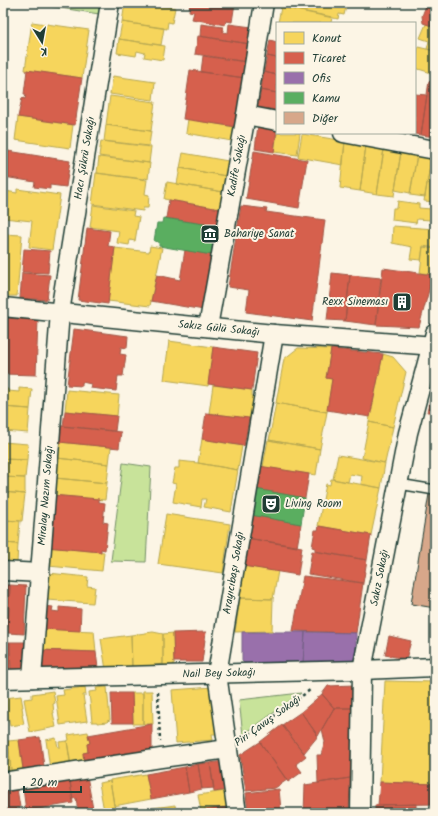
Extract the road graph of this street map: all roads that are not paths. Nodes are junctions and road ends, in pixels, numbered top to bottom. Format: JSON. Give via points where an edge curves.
{"nodes":[{"id":1,"x":110,"y":3,"type":"edge"},
{"id":2,"x":264,"y":3,"type":"edge"},
{"id":3,"x":246,"y":115,"type":"junction"},
{"id":4,"x":276,"y":121,"type":"edge"},
{"id":5,"x":348,"y":134,"type":"edge"},
{"id":6,"x":435,"y":150,"type":"edge"},
{"id":7,"x":3,"y":307,"type":"edge"},
{"id":8,"x":60,"y":312,"type":"junction"},
{"id":9,"x":208,"y":327,"type":"junction"},
{"id":10,"x":274,"y":334,"type":"junction"},
{"id":11,"x":434,"y":342,"type":"edge"},
{"id":12,"x":399,"y":484,"type":"junction"},
{"id":13,"x":435,"y":490,"type":"edge"},
{"id":14,"x":3,"y":570,"type":"edge"},
{"id":15,"x":40,"y":573,"type":"junction"},
{"id":16,"x":435,"y":667,"type":"edge"},
{"id":17,"x":362,"y":670,"type":"junction"},
{"id":18,"x":217,"y":674,"type":"junction"},
{"id":19,"x":32,"y":678,"type":"junction"},
{"id":20,"x":3,"y":679,"type":"edge"},
{"id":21,"x":228,"y":749,"type":"junction"},
{"id":22,"x":3,"y":782,"type":"edge"},
{"id":23,"x":237,"y":813,"type":"edge"},
{"id":24,"x":360,"y":813,"type":"edge"}],
"edges":[{"from":1,"to":8,"type":"street","name":"Hacı Şükrü Sokağı"},
{"from":2,"to":3,"type":"street","name":"Kadife Sokağı"},
{"from":3,"to":4,"type":"street"},
{"from":3,"to":9,"type":"street","name":"Kadife Sokağı"},
{"from":5,"to":6,"type":"street"},
{"from":7,"to":8,"type":"street","name":"Sakız Gülü Sokağı"},
{"from":8,"to":9,"type":"street","name":"Sakız Gülü Sokağı"},
{"from":8,"to":15,"type":"street","name":"Miralay Nazım Sokağı"},
{"from":9,"to":10,"type":"street","name":"Sakız Gülü Sokağı"},
{"from":10,"to":11,"type":"street","name":"Sakız Gülü Sokağı"},
{"from":10,"to":18,"type":"street","name":"Arayıcıbaşı Sokağı"},
{"from":11,"to":12,"type":"street","name":"Sakız Sokağı","via":[[408,433]]},
{"from":12,"to":13,"type":"lane"},
{"from":12,"to":17,"type":"street","name":"Sakız Sokağı"},
{"from":14,"to":15,"type":"street"},
{"from":15,"to":19,"type":"street","name":"Miralay Nazım Sokağı"},
{"from":16,"to":17,"type":"street","name":"Nail Bey Sokağı"},
{"from":17,"to":18,"type":"street","name":"Nail Bey Sokağı"},
{"from":17,"to":24,"type":"street","name":"Sakız Sokağı"},
{"from":18,"to":19,"type":"street","name":"Nail Bey Sokağı"},
{"from":18,"to":21,"type":"street","name":"Arayıcıbaşı Sokağı"},
{"from":19,"to":20,"type":"street","name":"Nail Bey Sokağı"},
{"from":21,"to":22,"type":"street","name":"Piri Çavuş Sokağı"},
{"from":21,"to":23,"type":"street","name":"Arayıcıbaşı Sokağı"}]}
